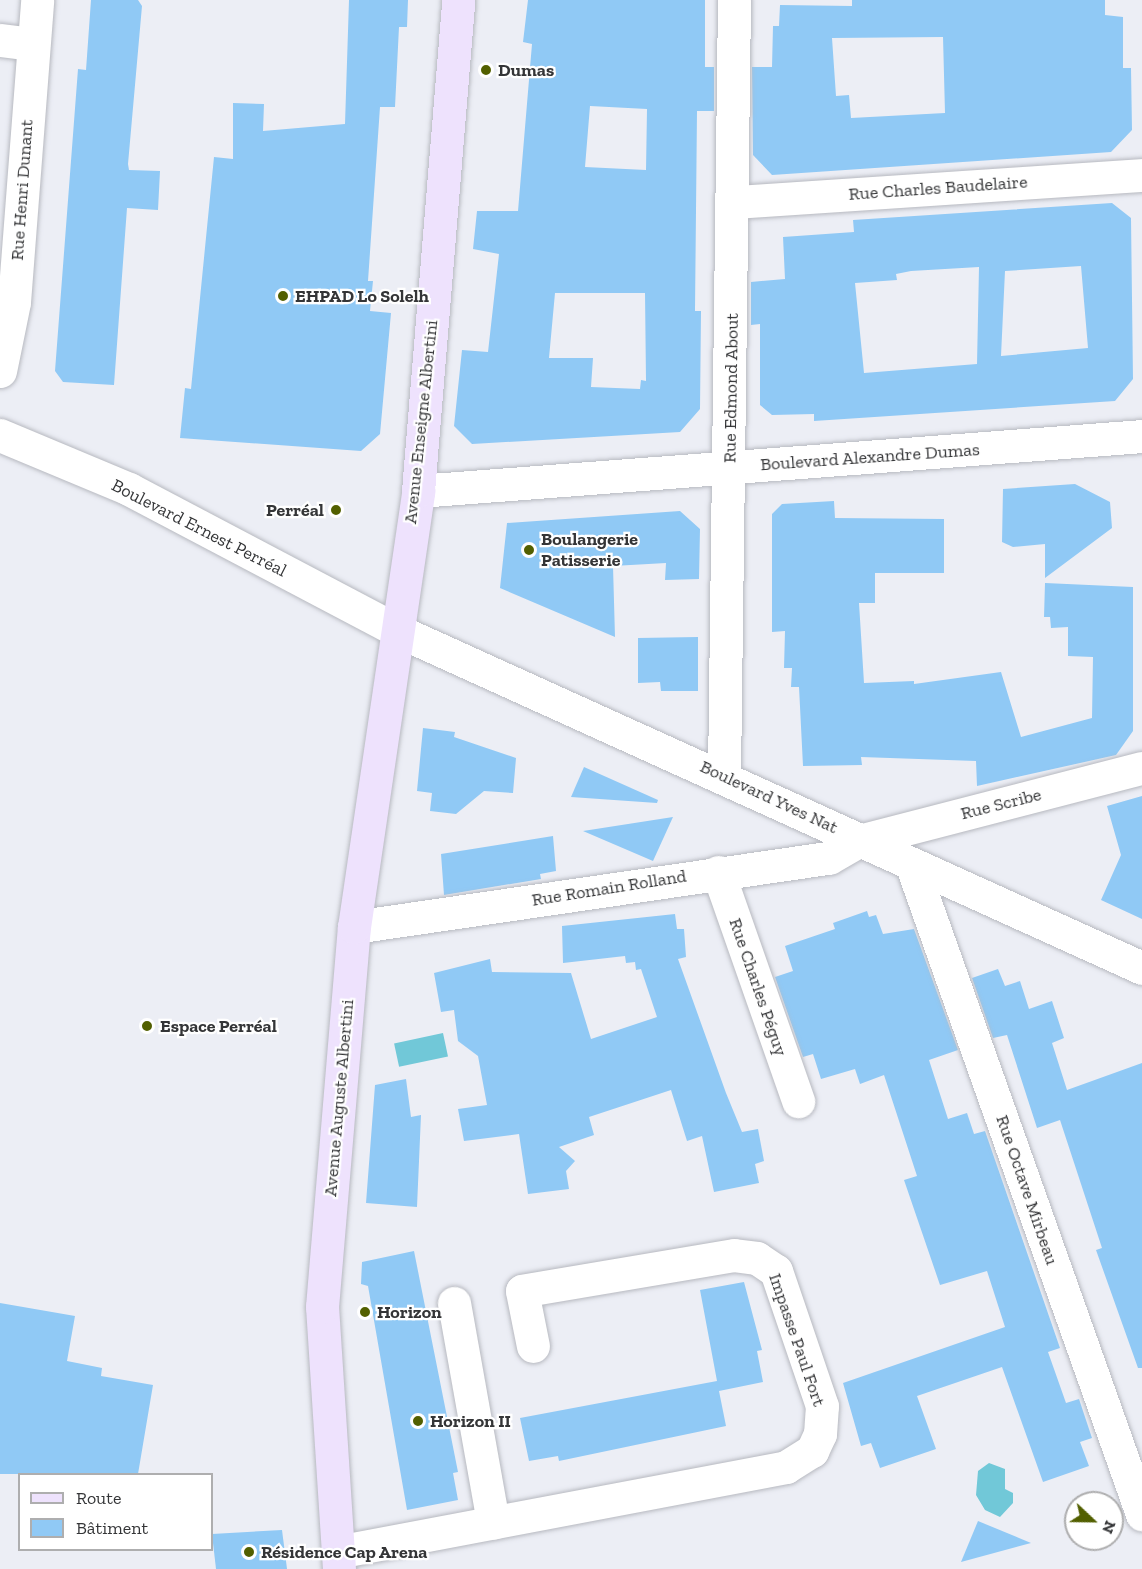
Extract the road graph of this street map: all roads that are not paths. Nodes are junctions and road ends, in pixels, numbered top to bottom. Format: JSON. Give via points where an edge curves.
{"nodes":[{"id":1,"x":37,"y":0,"type":"edge"},
{"id":2,"x":458,"y":0,"type":"edge"},
{"id":3,"x":734,"y":0,"type":"edge"},
{"id":4,"x":0,"y":40,"type":"edge"},
{"id":5,"x":33,"y":44,"type":"junction"},
{"id":6,"x":1142,"y":175,"type":"edge"},
{"id":7,"x":735,"y":202,"type":"junction"},
{"id":8,"x":0,"y":371,"type":"edge"},
{"id":9,"x":0,"y":435,"type":"edge"},
{"id":10,"x":1142,"y":436,"type":"edge"},
{"id":11,"x":730,"y":468,"type":"junction"},
{"id":12,"x":417,"y":491,"type":"junction"},
{"id":13,"x":394,"y":629,"type":"junction"},
{"id":14,"x":1142,"y":768,"type":"edge"},
{"id":15,"x":724,"y":775,"type":"junction"},
{"id":16,"x":859,"y":840,"type":"junction"},
{"id":17,"x":912,"y":866,"type":"junction"},
{"id":18,"x":718,"y":872,"type":"junction"},
{"id":19,"x":354,"y":927,"type":"junction"},
{"id":20,"x":1142,"y":968,"type":"edge"},
{"id":21,"x":798,"y":1101,"type":"dead end"},
{"id":22,"x":454,"y":1303,"type":"dead end"},
{"id":23,"x":534,"y":1347,"type":"dead end"},
{"id":24,"x":1142,"y":1514,"type":"edge"},
{"id":25,"x":493,"y":1522,"type":"junction"},
{"id":26,"x":338,"y":1561,"type":"edge"}],
"edges":[{"from":1,"to":5,"type":"street","name":"Rue Henri Dunant"},
{"from":2,"to":12,"type":"street","name":"Avenue Enseigne Albertini"},
{"from":3,"to":7,"type":"street","name":"Rue Edmond About"},
{"from":4,"to":5,"type":"street"},
{"from":5,"to":8,"type":"street","name":"Rue Henri Dunant","via":[[14,302]]},
{"from":6,"to":7,"type":"street","name":"Rue Charles Baudelaire"},
{"from":7,"to":11,"type":"street","name":"Rue Edmond About"},
{"from":9,"to":13,"type":"street","name":"Boulevard Ernest Perréal","via":[[129,489]]},
{"from":10,"to":11,"type":"street","name":"Boulevard Alexandre Dumas"},
{"from":11,"to":12,"type":"street","name":"Boulevard Alexandre Dumas"},
{"from":11,"to":15,"type":"street","name":"Rue Edmond About"},
{"from":12,"to":13,"type":"street","name":"Avenue Enseigne Albertini"},
{"from":13,"to":15,"type":"street","name":"Boulevard Yves Nat"},
{"from":13,"to":19,"type":"street","name":"Avenue Auguste Albertini"},
{"from":14,"to":16,"type":"street","name":"Rue Scribe"},
{"from":15,"to":16,"type":"street","name":"Boulevard Yves Nat"},
{"from":16,"to":17,"type":"street","name":"Boulevard Yves Nat"},
{"from":16,"to":18,"type":"street","name":"Rue Romain Rolland","via":[[829,858]]},
{"from":17,"to":20,"type":"street","name":"Boulevard Yves Nat"},
{"from":17,"to":24,"type":"street","name":"Rue Octave Mirbeau"},
{"from":18,"to":19,"type":"street","name":"Rue Romain Rolland"},
{"from":18,"to":21,"type":"street","name":"Rue Charles Péguy"},
{"from":19,"to":26,"type":"street","name":"Avenue Auguste Albertini","via":[[322,1307]]},
{"from":22,"to":25,"type":"street"},
{"from":23,"to":25,"type":"street","name":"Impasse Paul Fort","via":[[522,1291],[734,1255],[757,1258],[776,1271],[822,1406],[820,1434],[806,1457],[786,1467]]},
{"from":25,"to":26,"type":"street","name":"Impasse Paul Fort"}]}
